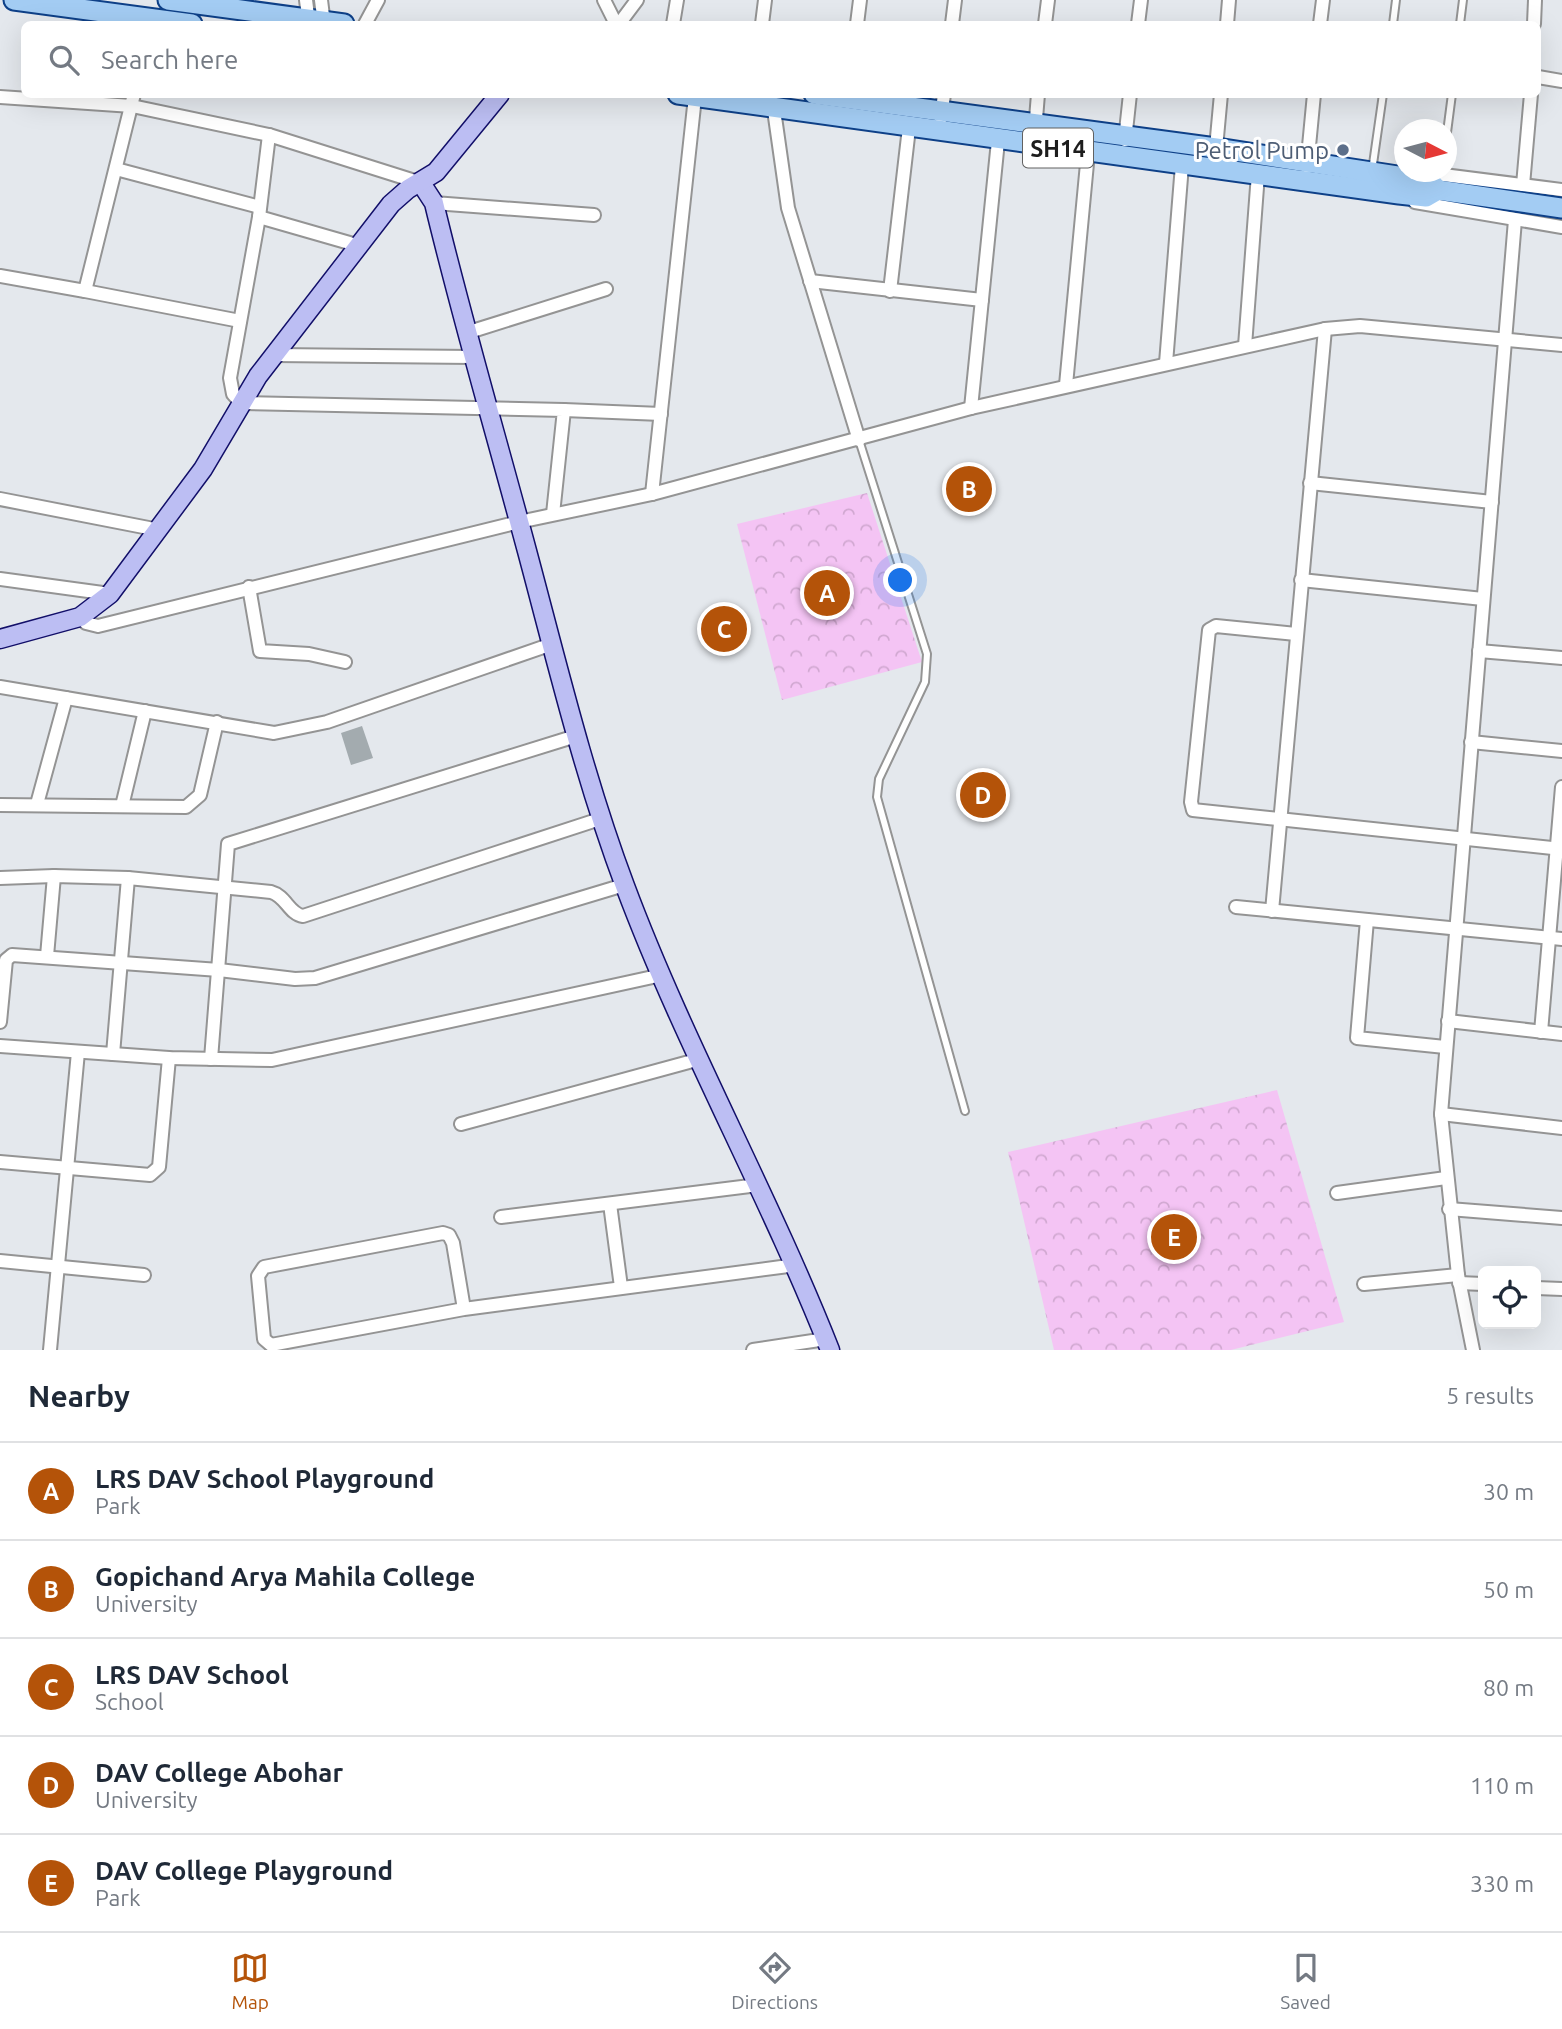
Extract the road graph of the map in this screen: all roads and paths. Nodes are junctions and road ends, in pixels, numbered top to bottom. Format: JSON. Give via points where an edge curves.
{"nodes":[{"id":1,"x":14,"y":0,"type":"edge"},
{"id":2,"x":175,"y":0,"type":"edge"},
{"id":3,"x":321,"y":0,"type":"edge"},
{"id":4,"x":378,"y":0,"type":"edge"},
{"id":5,"x":604,"y":0,"type":"edge"},
{"id":6,"x":636,"y":0,"type":"edge"},
{"id":7,"x":677,"y":0,"type":"edge"},
{"id":8,"x":765,"y":0,"type":"edge"},
{"id":9,"x":860,"y":0,"type":"edge"},
{"id":10,"x":955,"y":0,"type":"edge"},
{"id":11,"x":1048,"y":0,"type":"edge"},
{"id":12,"x":1141,"y":0,"type":"edge"},
{"id":13,"x":1229,"y":0,"type":"edge"},
{"id":14,"x":1322,"y":0,"type":"edge"},
{"id":15,"x":1396,"y":0,"type":"edge"},
{"id":16,"x":1462,"y":0,"type":"edge"},
{"id":17,"x":1535,"y":0,"type":"edge"},
{"id":18,"x":314,"y":18,"type":"edge"},
{"id":19,"x":145,"y":21,"type":"edge"},
{"id":20,"x":182,"y":21,"type":"edge"},
{"id":21,"x":367,"y":21,"type":"edge"},
{"id":22,"x":615,"y":21,"type":"edge"},
{"id":23,"x":619,"y":21,"type":"edge"},
{"id":24,"x":674,"y":21,"type":"edge"},
{"id":25,"x":762,"y":21,"type":"edge"},
{"id":26,"x":857,"y":21,"type":"edge"},
{"id":27,"x":952,"y":21,"type":"edge"},
{"id":28,"x":1045,"y":21,"type":"edge"},
{"id":29,"x":1138,"y":21,"type":"edge"},
{"id":30,"x":1227,"y":21,"type":"edge"},
{"id":31,"x":1320,"y":21,"type":"edge"},
{"id":32,"x":1393,"y":21,"type":"edge"},
{"id":33,"x":1460,"y":21,"type":"edge"},
{"id":34,"x":1534,"y":21,"type":"edge"},
{"id":35,"x":1541,"y":78,"type":"edge"},
{"id":36,"x":1562,"y":81,"type":"edge"},
{"id":37,"x":0,"y":97,"type":"edge"},
{"id":38,"x":21,"y":97,"type":"edge"},
{"id":39,"x":44,"y":98,"type":"edge"},
{"id":40,"x":497,"y":98,"type":"edge"},
{"id":41,"x":686,"y":98,"type":"edge"},
{"id":42,"x":719,"y":98,"type":"edge"},
{"id":43,"x":848,"y":98,"type":"edge"},
{"id":44,"x":864,"y":98,"type":"edge"},
{"id":45,"x":1038,"y":98,"type":"edge"},
{"id":46,"x":1130,"y":98,"type":"edge"},
{"id":47,"x":1221,"y":98,"type":"edge"},
{"id":48,"x":1314,"y":98,"type":"edge"},
{"id":49,"x":1382,"y":98,"type":"edge"},
{"id":50,"x":1452,"y":98,"type":"edge"},
{"id":51,"x":1531,"y":98,"type":"edge"},
{"id":52,"x":133,"y":100,"type":"edge"},
{"id":53,"x":752,"y":100,"type":"edge"},
{"id":54,"x":943,"y":103,"type":"edge"},
{"id":55,"x":774,"y":110,"type":"junction"},
{"id":56,"x":1449,"y":119,"type":"edge"},
{"id":57,"x":846,"y":120,"type":"junction"},
{"id":58,"x":1035,"y":124,"type":"junction"},
{"id":59,"x":909,"y":128,"type":"junction"},
{"id":60,"x":940,"y":132,"type":"junction"},
{"id":61,"x":269,"y":135,"type":"junction"},
{"id":62,"x":1125,"y":137,"type":"junction"},
{"id":63,"x":998,"y":141,"type":"junction"},
{"id":64,"x":1033,"y":145,"type":"junction"},
{"id":65,"x":1216,"y":148,"type":"junction"},
{"id":66,"x":1088,"y":153,"type":"junction"},
{"id":67,"x":1123,"y":158,"type":"junction"},
{"id":68,"x":1182,"y":165,"type":"junction"},
{"id":69,"x":116,"y":169,"type":"junction"},
{"id":70,"x":1306,"y":171,"type":"junction"},
{"id":71,"x":1258,"y":174,"type":"junction"},
{"id":72,"x":1371,"y":181,"type":"junction"},
{"id":73,"x":1444,"y":182,"type":"edge"},
{"id":74,"x":421,"y":183,"type":"junction"},
{"id":75,"x":1400,"y":185,"type":"junction"},
{"id":76,"x":1523,"y":185,"type":"junction"},
{"id":77,"x":1562,"y":190,"type":"edge"},
{"id":78,"x":434,"y":203,"type":"junction"},
{"id":79,"x":1562,"y":208,"type":"edge"},
{"id":80,"x":260,"y":212,"type":"junction"},
{"id":81,"x":594,"y":215,"type":"dead end"},
{"id":82,"x":1515,"y":220,"type":"junction"},
{"id":83,"x":1562,"y":227,"type":"edge"},
{"id":84,"x":360,"y":246,"type":"junction"},
{"id":85,"x":0,"y":276,"type":"edge"},
{"id":86,"x":810,"y":281,"type":"junction"},
{"id":87,"x":606,"y":289,"type":"dead end"},
{"id":88,"x":890,"y":290,"type":"junction"},
{"id":89,"x":86,"y":291,"type":"junction"},
{"id":90,"x":982,"y":300,"type":"junction"},
{"id":91,"x":240,"y":321,"type":"junction"},
{"id":92,"x":1325,"y":329,"type":"junction"},
{"id":93,"x":466,"y":333,"type":"junction"},
{"id":94,"x":1505,"y":339,"type":"junction"},
{"id":95,"x":1562,"y":345,"type":"edge"},
{"id":96,"x":1245,"y":346,"type":"junction"},
{"id":97,"x":274,"y":355,"type":"junction"},
{"id":98,"x":473,"y":357,"type":"junction"},
{"id":99,"x":1166,"y":363,"type":"junction"},
{"id":100,"x":1066,"y":385,"type":"junction"},
{"id":101,"x":241,"y":403,"type":"junction"},
{"id":102,"x":486,"y":407,"type":"junction"},
{"id":103,"x":971,"y":408,"type":"junction"},
{"id":104,"x":564,"y":410,"type":"junction"},
{"id":105,"x":661,"y":414,"type":"junction"},
{"id":106,"x":859,"y":440,"type":"junction"},
{"id":107,"x":1310,"y":483,"type":"junction"},
{"id":108,"x":652,"y":494,"type":"junction"},
{"id":109,"x":0,"y":499,"type":"edge"},
{"id":110,"x":1492,"y":502,"type":"junction"},
{"id":111,"x":553,"y":514,"type":"junction"},
{"id":112,"x":519,"y":522,"type":"junction"},
{"id":113,"x":159,"y":530,"type":"junction"},
{"id":114,"x":0,"y":579,"type":"edge"},
{"id":115,"x":1301,"y":580,"type":"junction"},
{"id":116,"x":249,"y":587,"type":"junction"},
{"id":117,"x":110,"y":594,"type":"junction"},
{"id":118,"x":1483,"y":600,"type":"junction"},
{"id":119,"x":80,"y":617,"type":"junction"},
{"id":120,"x":1296,"y":634,"type":"junction"},
{"id":121,"x":0,"y":639,"type":"edge"},
{"id":122,"x":552,"y":644,"type":"junction"},
{"id":123,"x":1479,"y":651,"type":"junction"},
{"id":124,"x":1562,"y":658,"type":"edge"},
{"id":125,"x":345,"y":662,"type":"dead end"},
{"id":126,"x":0,"y":687,"type":"edge"},
{"id":127,"x":66,"y":698,"type":"junction"},
{"id":128,"x":145,"y":711,"type":"junction"},
{"id":129,"x":217,"y":722,"type":"junction"},
{"id":130,"x":576,"y":736,"type":"junction"},
{"id":131,"x":1471,"y":742,"type":"junction"},
{"id":132,"x":1562,"y":751,"type":"edge"},
{"id":133,"x":1562,"y":787,"type":"edge"},
{"id":134,"x":37,"y":804,"type":"junction"},
{"id":135,"x":0,"y":805,"type":"edge"},
{"id":136,"x":122,"y":806,"type":"junction"},
{"id":137,"x":603,"y":818,"type":"junction"},
{"id":138,"x":1280,"y":821,"type":"junction"},
{"id":139,"x":1465,"y":839,"type":"junction"},
{"id":140,"x":1560,"y":848,"type":"edge"},
{"id":141,"x":54,"y":876,"type":"junction"},
{"id":142,"x":0,"y":878,"type":"edge"},
{"id":143,"x":128,"y":878,"type":"junction"},
{"id":144,"x":624,"y":884,"type":"junction"},
{"id":145,"x":223,"y":886,"type":"junction"},
{"id":146,"x":1236,"y":907,"type":"dead end"},
{"id":147,"x":1272,"y":911,"type":"junction"},
{"id":148,"x":1367,"y":920,"type":"junction"},
{"id":149,"x":1458,"y":929,"type":"junction"},
{"id":150,"x":1556,"y":938,"type":"edge"},
{"id":151,"x":47,"y":956,"type":"junction"},
{"id":152,"x":121,"y":962,"type":"junction"},
{"id":153,"x":219,"y":970,"type":"junction"},
{"id":154,"x":662,"y":975,"type":"junction"},
{"id":155,"x":1448,"y":1021,"type":"junction"},
{"id":156,"x":0,"y":1022,"type":"edge"},
{"id":157,"x":1541,"y":1032,"type":"junction"},
{"id":158,"x":1562,"y":1034,"type":"edge"},
{"id":159,"x":0,"y":1046,"type":"edge"},
{"id":160,"x":1445,"y":1047,"type":"junction"},
{"id":161,"x":78,"y":1052,"type":"junction"},
{"id":162,"x":113,"y":1054,"type":"junction"},
{"id":163,"x":169,"y":1058,"type":"junction"},
{"id":164,"x":211,"y":1059,"type":"junction"},
{"id":165,"x":699,"y":1059,"type":"junction"},
{"id":166,"x":965,"y":1111,"type":"dead end"},
{"id":167,"x":1441,"y":1114,"type":"junction"},
{"id":168,"x":461,"y":1124,"type":"dead end"},
{"id":169,"x":1562,"y":1128,"type":"edge"},
{"id":170,"x":0,"y":1162,"type":"edge"},
{"id":171,"x":67,"y":1169,"type":"junction"},
{"id":172,"x":1446,"y":1178,"type":"junction"},
{"id":173,"x":758,"y":1185,"type":"junction"},
{"id":174,"x":1338,"y":1193,"type":"dead end"},
{"id":175,"x":610,"y":1204,"type":"junction"},
{"id":176,"x":1449,"y":1209,"type":"junction"},
{"id":177,"x":500,"y":1217,"type":"dead end"},
{"id":178,"x":1562,"y":1218,"type":"edge"},
{"id":179,"x":0,"y":1261,"type":"edge"},
{"id":180,"x":796,"y":1265,"type":"junction"},
{"id":181,"x":58,"y":1266,"type":"junction"},
{"id":182,"x":144,"y":1275,"type":"dead end"},
{"id":183,"x":1458,"y":1279,"type":"junction"},
{"id":184,"x":1478,"y":1283,"type":"edge"},
{"id":185,"x":1364,"y":1284,"type":"dead end"},
{"id":186,"x":621,"y":1287,"type":"junction"},
{"id":187,"x":1541,"y":1288,"type":"edge"},
{"id":188,"x":1562,"y":1289,"type":"edge"},
{"id":189,"x":464,"y":1309,"type":"junction"},
{"id":190,"x":828,"y":1345,"type":"edge"},
{"id":191,"x":50,"y":1350,"type":"edge"},
{"id":192,"x":753,"y":1350,"type":"edge"},
{"id":193,"x":1473,"y":1350,"type":"edge"}],
"edges":[{"from":1,"to":19,"type":"main road"},
{"from":2,"to":18,"type":"main road"},
{"from":2,"to":20,"type":"street"},
{"from":3,"to":18,"type":"street"},
{"from":4,"to":21,"type":"street"},
{"from":5,"to":22,"type":"street"},
{"from":6,"to":23,"type":"street"},
{"from":7,"to":24,"type":"street"},
{"from":8,"to":25,"type":"street"},
{"from":9,"to":26,"type":"street"},
{"from":10,"to":27,"type":"street"},
{"from":11,"to":28,"type":"street"},
{"from":12,"to":29,"type":"street"},
{"from":13,"to":30,"type":"street"},
{"from":14,"to":31,"type":"street"},
{"from":15,"to":32,"type":"lane"},
{"from":16,"to":33,"type":"lane"},
{"from":17,"to":34,"type":"street"},
{"from":35,"to":36,"type":"street"},
{"from":37,"to":38,"type":"street"},
{"from":39,"to":52,"type":"street"},
{"from":40,"to":74,"type":"street","via":[[436,172]]},
{"from":41,"to":105,"type":"street"},
{"from":42,"to":53,"type":"main road","number":"SH14"},
{"from":43,"to":57,"type":"street"},
{"from":44,"to":54,"type":"main road","number":"SH14"},
{"from":45,"to":58,"type":"street"},
{"from":46,"to":62,"type":"street"},
{"from":47,"to":65,"type":"street"},
{"from":48,"to":70,"type":"street"},
{"from":49,"to":72,"type":"lane"},
{"from":50,"to":56,"type":"lane"},
{"from":51,"to":76,"type":"street"},
{"from":52,"to":61,"type":"street"},
{"from":52,"to":69,"type":"street"},
{"from":53,"to":55,"type":"main road","number":"SH14"},
{"from":54,"to":58,"type":"main road","number":"SH14"},
{"from":54,"to":60,"type":"street"},
{"from":55,"to":57,"type":"main road","number":"SH14"},
{"from":55,"to":86,"type":"street","via":[[781,176]]},
{"from":57,"to":59,"type":"main road","number":"SH14"},
{"from":58,"to":62,"type":"main road","number":"SH14"},
{"from":58,"to":64,"type":"street"},
{"from":59,"to":60,"type":"main road","number":"SH14"},
{"from":59,"to":88,"type":"street"},
{"from":60,"to":63,"type":"main road","number":"SH14"},
{"from":61,"to":74,"type":"street"},
{"from":61,"to":80,"type":"street"},
{"from":62,"to":65,"type":"main road","number":"SH14"},
{"from":62,"to":67,"type":"street"},
{"from":63,"to":64,"type":"main road","number":"SH14"},
{"from":63,"to":90,"type":"street"},
{"from":64,"to":66,"type":"main road","number":"SH14"},
{"from":65,"to":70,"type":"main road","number":"SH14"},
{"from":66,"to":67,"type":"main road","number":"SH14"},
{"from":66,"to":100,"type":"street"},
{"from":67,"to":68,"type":"main road","number":"SH14"},
{"from":68,"to":71,"type":"main road","number":"SH14"},
{"from":68,"to":99,"type":"street"},
{"from":69,"to":80,"type":"street"},
{"from":69,"to":89,"type":"street"},
{"from":70,"to":71,"type":"main road","number":"SH14"},
{"from":70,"to":72,"type":"main road","number":"SH14"},
{"from":71,"to":96,"type":"street"},
{"from":72,"to":75,"type":"main road","number":"SH14"},
{"from":73,"to":75,"type":"main road","number":"SH14","via":[[1426,197]]},
{"from":73,"to":76,"type":"street"},
{"from":73,"to":79,"type":"main road","number":"SH14"},
{"from":74,"to":78,"type":"street"},
{"from":74,"to":84,"type":"street","via":[[391,204]]},
{"from":75,"to":82,"type":"street","via":[[1426,205]]},
{"from":76,"to":77,"type":"street"},
{"from":78,"to":81,"type":"street"},
{"from":78,"to":93,"type":"street"},
{"from":80,"to":84,"type":"street"},
{"from":80,"to":91,"type":"street"},
{"from":82,"to":83,"type":"street"},
{"from":82,"to":94,"type":"street"},
{"from":84,"to":97,"type":"street"},
{"from":85,"to":89,"type":"street"},
{"from":86,"to":88,"type":"street"},
{"from":86,"to":106,"type":"street"},
{"from":87,"to":93,"type":"street"},
{"from":88,"to":90,"type":"street"},
{"from":89,"to":91,"type":"street"},
{"from":90,"to":103,"type":"street"},
{"from":91,"to":101,"type":"street","via":[[230,387]]},
{"from":92,"to":94,"type":"street","via":[[1360,326]]},
{"from":92,"to":96,"type":"street"},
{"from":92,"to":107,"type":"street"},
{"from":93,"to":98,"type":"street"},
{"from":94,"to":95,"type":"street"},
{"from":94,"to":110,"type":"street"},
{"from":96,"to":99,"type":"street"},
{"from":97,"to":98,"type":"street"},
{"from":97,"to":101,"type":"street"},
{"from":98,"to":102,"type":"street"},
{"from":99,"to":100,"type":"street"},
{"from":100,"to":103,"type":"street"},
{"from":101,"to":102,"type":"street"},
{"from":101,"to":113,"type":"street"},
{"from":102,"to":104,"type":"street"},
{"from":102,"to":112,"type":"street"},
{"from":103,"to":106,"type":"street"},
{"from":104,"to":105,"type":"street"},
{"from":104,"to":111,"type":"street"},
{"from":105,"to":108,"type":"street"},
{"from":106,"to":108,"type":"street"},
{"from":106,"to":166,"type":"lane","via":[[928,668],[879,779],[877,797]]},
{"from":107,"to":110,"type":"street"},
{"from":107,"to":115,"type":"street"},
{"from":108,"to":111,"type":"street"},
{"from":109,"to":113,"type":"street"},
{"from":110,"to":118,"type":"street"},
{"from":111,"to":112,"type":"street"},
{"from":112,"to":116,"type":"street"},
{"from":112,"to":122,"type":"street"},
{"from":113,"to":117,"type":"street"},
{"from":114,"to":117,"type":"street"},
{"from":115,"to":118,"type":"street"},
{"from":115,"to":120,"type":"street"},
{"from":116,"to":119,"type":"street","via":[[98,626]]},
{"from":116,"to":125,"type":"street","via":[[260,651]]},
{"from":117,"to":119,"type":"street"},
{"from":118,"to":123,"type":"street"},
{"from":119,"to":121,"type":"street"},
{"from":120,"to":138,"type":"street"},
{"from":120,"to":138,"type":"street","via":[[1216,626],[1209,630],[1191,802],[1198,812]]},
{"from":122,"to":129,"type":"street","via":[[327,722],[282,733]]},
{"from":122,"to":130,"type":"street"},
{"from":123,"to":124,"type":"street"},
{"from":123,"to":131,"type":"street"},
{"from":126,"to":127,"type":"street"},
{"from":127,"to":128,"type":"street"},
{"from":127,"to":134,"type":"street"},
{"from":128,"to":129,"type":"street"},
{"from":128,"to":136,"type":"street"},
{"from":129,"to":136,"type":"street","via":[[196,801],[186,807]]},
{"from":130,"to":137,"type":"street"},
{"from":130,"to":145,"type":"street","via":[[231,841],[226,849]]},
{"from":131,"to":132,"type":"street"},
{"from":131,"to":139,"type":"street"},
{"from":133,"to":140,"type":"street"},
{"from":134,"to":135,"type":"street"},
{"from":134,"to":136,"type":"street"},
{"from":137,"to":144,"type":"street"},
{"from":137,"to":145,"type":"street","via":[[303,916],[294,913],[280,894]]},
{"from":138,"to":139,"type":"street"},
{"from":138,"to":147,"type":"street"},
{"from":139,"to":140,"type":"street"},
{"from":139,"to":149,"type":"street"},
{"from":140,"to":150,"type":"street"},
{"from":141,"to":142,"type":"street"},
{"from":141,"to":143,"type":"street"},
{"from":141,"to":151,"type":"street"},
{"from":143,"to":145,"type":"street"},
{"from":143,"to":152,"type":"street"},
{"from":144,"to":153,"type":"street","via":[[315,978]]},
{"from":144,"to":154,"type":"street"},
{"from":145,"to":153,"type":"street"},
{"from":146,"to":147,"type":"street"},
{"from":147,"to":148,"type":"street"},
{"from":148,"to":149,"type":"street"},
{"from":148,"to":160,"type":"street","via":[[1357,1038]]},
{"from":149,"to":150,"type":"street"},
{"from":149,"to":155,"type":"street"},
{"from":150,"to":157,"type":"street"},
{"from":151,"to":152,"type":"street"},
{"from":151,"to":156,"type":"street","via":[[8,956]]},
{"from":152,"to":153,"type":"street"},
{"from":152,"to":162,"type":"street"},
{"from":153,"to":164,"type":"street"},
{"from":154,"to":164,"type":"street","via":[[283,1058]]},
{"from":154,"to":165,"type":"street"},
{"from":155,"to":157,"type":"street"},
{"from":155,"to":160,"type":"street"},
{"from":157,"to":158,"type":"street"},
{"from":159,"to":161,"type":"street"},
{"from":160,"to":167,"type":"street"},
{"from":161,"to":162,"type":"street"},
{"from":161,"to":171,"type":"street"},
{"from":162,"to":163,"type":"street"},
{"from":163,"to":164,"type":"street"},
{"from":163,"to":171,"type":"street","via":[[156,1172]]},
{"from":165,"to":168,"type":"street"},
{"from":165,"to":173,"type":"street"},
{"from":167,"to":169,"type":"street"},
{"from":167,"to":172,"type":"street"},
{"from":170,"to":171,"type":"street"},
{"from":171,"to":181,"type":"street"},
{"from":172,"to":174,"type":"street"},
{"from":172,"to":176,"type":"street"},
{"from":173,"to":175,"type":"street"},
{"from":173,"to":180,"type":"street"},
{"from":175,"to":177,"type":"street"},
{"from":175,"to":186,"type":"street"},
{"from":176,"to":178,"type":"street"},
{"from":176,"to":183,"type":"street"},
{"from":179,"to":181,"type":"street"},
{"from":180,"to":186,"type":"street"},
{"from":180,"to":190,"type":"street"},
{"from":181,"to":182,"type":"street"},
{"from":181,"to":191,"type":"street"},
{"from":183,"to":184,"type":"street"},
{"from":183,"to":185,"type":"street"},
{"from":183,"to":193,"type":"street"},
{"from":186,"to":189,"type":"street"},
{"from":187,"to":188,"type":"street"},
{"from":189,"to":189,"type":"street","via":[[453,1243],[443,1233],[264,1267],[258,1276],[264,1339],[271,1345]]},
{"from":190,"to":192,"type":"street"}]}
